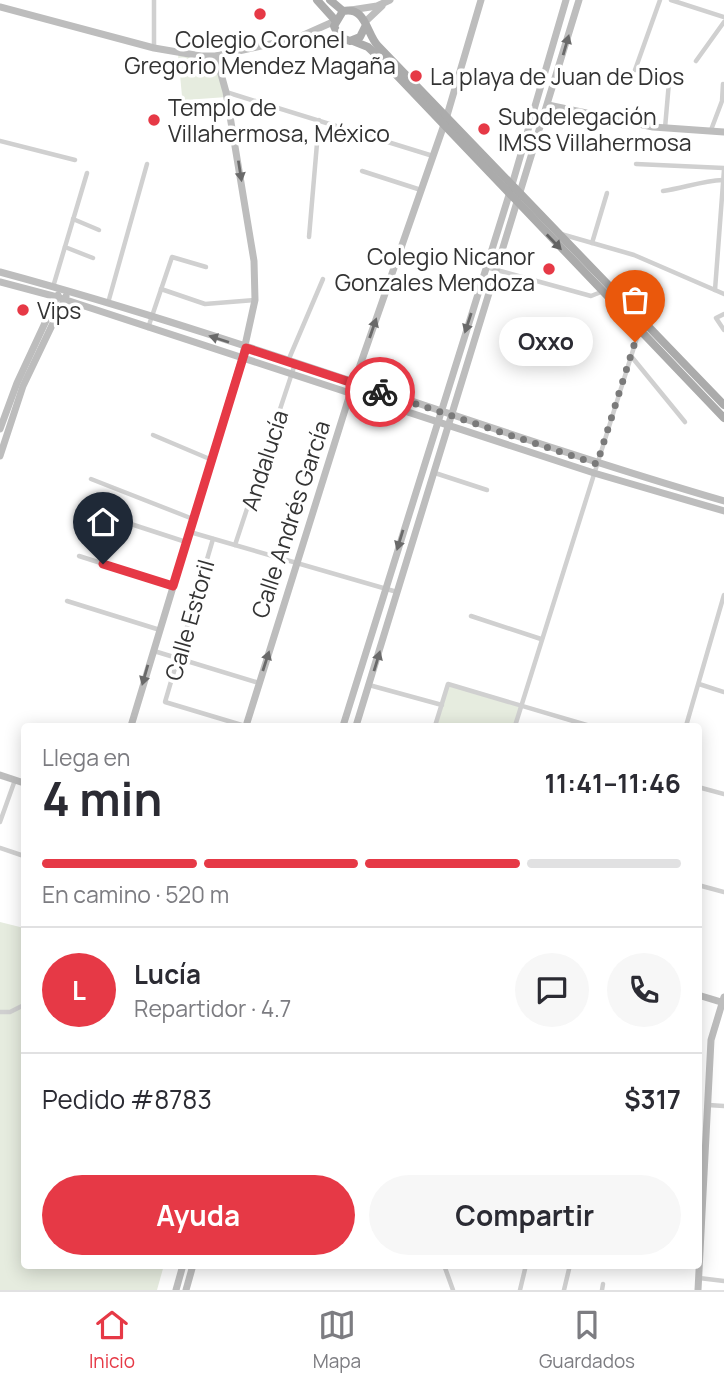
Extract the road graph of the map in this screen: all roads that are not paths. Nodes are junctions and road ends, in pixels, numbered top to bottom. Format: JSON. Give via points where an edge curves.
{"nodes":[{"id":1,"x":154,"y":0,"type":"edge"},
{"id":2,"x":317,"y":0,"type":"edge"},
{"id":3,"x":330,"y":0,"type":"edge"},
{"id":4,"x":481,"y":0,"type":"edge"},
{"id":5,"x":566,"y":0,"type":"edge"},
{"id":6,"x":579,"y":0,"type":"edge"},
{"id":7,"x":660,"y":0,"type":"edge"},
{"id":8,"x":671,"y":0,"type":"edge"},
{"id":9,"x":388,"y":1,"type":"edge"},
{"id":10,"x":0,"y":7,"type":"edge"},
{"id":11,"x":347,"y":11,"type":"junction"},
{"id":12,"x":724,"y":20,"type":"edge"},
{"id":13,"x":335,"y":21,"type":"junction"},
{"id":14,"x":365,"y":24,"type":"junction"},
{"id":15,"x":297,"y":38,"type":"junction"},
{"id":16,"x":346,"y":40,"type":"junction"},
{"id":17,"x":154,"y":48,"type":"junction"},
{"id":18,"x":216,"y":56,"type":"junction"},
{"id":19,"x":696,"y":61,"type":"dead end"},
{"id":20,"x":635,"y":70,"type":"dead end"},
{"id":21,"x":668,"y":82,"type":"dead end"},
{"id":22,"x":723,"y":84,"type":"edge"},
{"id":23,"x":226,"y":92,"type":"junction"},
{"id":24,"x":548,"y":105,"type":"junction"},
{"id":25,"x":319,"y":120,"type":"junction"},
{"id":26,"x":444,"y":122,"type":"junction"},
{"id":27,"x":665,"y":128,"type":"junction"},
{"id":28,"x":711,"y":131,"type":"junction"},
{"id":29,"x":724,"y":132,"type":"edge"},
{"id":30,"x":0,"y":141,"type":"edge"},
{"id":31,"x":433,"y":156,"type":"junction"},
{"id":32,"x":75,"y":160,"type":"dead end"},
{"id":33,"x":147,"y":164,"type":"dead end"},
{"id":34,"x":636,"y":164,"type":"dead end"},
{"id":35,"x":724,"y":169,"type":"edge"},
{"id":36,"x":362,"y":171,"type":"dead end"},
{"id":37,"x":87,"y":173,"type":"dead end"},
{"id":38,"x":723,"y":180,"type":"edge"},
{"id":39,"x":512,"y":185,"type":"junction"},
{"id":40,"x":421,"y":190,"type":"junction"},
{"id":41,"x":663,"y":191,"type":"dead end"},
{"id":42,"x":607,"y":193,"type":"dead end"},
{"id":43,"x":520,"y":194,"type":"junction"},
{"id":44,"x":509,"y":195,"type":"junction"},
{"id":45,"x":517,"y":204,"type":"junction"},
{"id":46,"x":74,"y":219,"type":"junction"},
{"id":47,"x":99,"y":230,"type":"dead end"},
{"id":48,"x":559,"y":234,"type":"junction"},
{"id":49,"x":309,"y":237,"type":"dead end"},
{"id":50,"x":592,"y":243,"type":"junction"},
{"id":51,"x":65,"y":247,"type":"junction"},
{"id":52,"x":93,"y":258,"type":"dead end"},
{"id":53,"x":206,"y":267,"type":"dead end"},
{"id":54,"x":486,"y":267,"type":"junction"},
{"id":55,"x":497,"y":270,"type":"junction"},
{"id":56,"x":0,"y":276,"type":"edge"},
{"id":57,"x":323,"y":279,"type":"dead end"},
{"id":58,"x":61,"y":289,"type":"junction"},
{"id":59,"x":161,"y":289,"type":"junction"},
{"id":60,"x":715,"y":290,"type":"junction"},
{"id":61,"x":601,"y":292,"type":"junction"},
{"id":62,"x":724,"y":294,"type":"edge"},
{"id":63,"x":60,"y":298,"type":"junction"},
{"id":64,"x":254,"y":300,"type":"junction"},
{"id":65,"x":108,"y":304,"type":"junction"},
{"id":66,"x":724,"y":314,"type":"edge"},
{"id":67,"x":152,"y":318,"type":"junction"},
{"id":68,"x":641,"y":325,"type":"junction"},
{"id":69,"x":148,"y":328,"type":"junction"},
{"id":70,"x":724,"y":330,"type":"edge"},
{"id":71,"x":246,"y":348,"type":"junction"},
{"id":72,"x":631,"y":356,"type":"junction"},
{"id":73,"x":242,"y":359,"type":"junction"},
{"id":74,"x":292,"y":363,"type":"junction"},
{"id":75,"x":292,"y":374,"type":"junction"},
{"id":76,"x":354,"y":384,"type":"junction"},
{"id":77,"x":350,"y":394,"type":"junction"},
{"id":78,"x":724,"y":405,"type":"edge"},
{"id":79,"x":439,"y":412,"type":"junction"},
{"id":80,"x":453,"y":416,"type":"junction"},
{"id":81,"x":724,"y":418,"type":"edge"},
{"id":82,"x":436,"y":422,"type":"junction"},
{"id":83,"x":685,"y":422,"type":"dead end"},
{"id":84,"x":449,"y":426,"type":"junction"},
{"id":85,"x":0,"y":429,"type":"edge"},
{"id":86,"x":153,"y":435,"type":"dead end"},
{"id":87,"x":0,"y":457,"type":"edge"},
{"id":88,"x":212,"y":460,"type":"junction"},
{"id":89,"x":597,"y":464,"type":"junction"},
{"id":90,"x":435,"y":473,"type":"junction"},
{"id":91,"x":594,"y":473,"type":"junction"},
{"id":92,"x":91,"y":479,"type":"dead end"},
{"id":93,"x":487,"y":490,"type":"dead end"},
{"id":94,"x":724,"y":501,"type":"edge"},
{"id":95,"x":724,"y":511,"type":"edge"},
{"id":96,"x":94,"y":512,"type":"dead end"},
{"id":97,"x":193,"y":519,"type":"junction"},
{"id":98,"x":189,"y":531,"type":"junction"},
{"id":99,"x":213,"y":539,"type":"junction"},
{"id":100,"x":186,"y":542,"type":"junction"},
{"id":101,"x":235,"y":545,"type":"junction"},
{"id":102,"x":79,"y":556,"type":"dead end"},
{"id":103,"x":297,"y":563,"type":"junction"},
{"id":104,"x":173,"y":586,"type":"junction"},
{"id":105,"x":386,"y":589,"type":"junction"},
{"id":106,"x":398,"y":593,"type":"junction"},
{"id":107,"x":724,"y":595,"type":"edge"},
{"id":108,"x":67,"y":601,"type":"dead end"},
{"id":109,"x":471,"y":616,"type":"dead end"},
{"id":110,"x":160,"y":629,"type":"junction"},
{"id":111,"x":541,"y":639,"type":"junction"},
{"id":112,"x":153,"y":650,"type":"junction"},
{"id":113,"x":178,"y":658,"type":"junction"},
{"id":114,"x":259,"y":683,"type":"junction"},
{"id":115,"x":699,"y":684,"type":"junction"},
{"id":116,"x":369,"y":685,"type":"junction"},
{"id":117,"x":724,"y":692,"type":"edge"},
{"id":118,"x":442,"y":705,"type":"junction"},
{"id":119,"x":522,"y":707,"type":"junction"},
{"id":120,"x":132,"y":723,"type":"edge"},
{"id":121,"x":235,"y":723,"type":"edge"},
{"id":122,"x":246,"y":723,"type":"edge"},
{"id":123,"x":344,"y":723,"type":"edge"},
{"id":124,"x":357,"y":723,"type":"edge"},
{"id":125,"x":436,"y":723,"type":"edge"},
{"id":126,"x":516,"y":723,"type":"edge"},
{"id":127,"x":579,"y":723,"type":"edge"},
{"id":128,"x":687,"y":723,"type":"edge"},
{"id":129,"x":0,"y":775,"type":"edge"},
{"id":130,"x":15,"y":780,"type":"junction"},
{"id":131,"x":21,"y":782,"type":"edge"},
{"id":132,"x":702,"y":788,"type":"edge"},
{"id":133,"x":724,"y":794,"type":"edge"},
{"id":134,"x":0,"y":822,"type":"edge"},
{"id":135,"x":0,"y":848,"type":"edge"},
{"id":136,"x":21,"y":855,"type":"edge"},
{"id":137,"x":702,"y":886,"type":"edge"},
{"id":138,"x":724,"y":892,"type":"edge"},
{"id":139,"x":702,"y":996,"type":"edge"},
{"id":140,"x":723,"y":1001,"type":"edge"},
{"id":141,"x":21,"y":1006,"type":"edge"},
{"id":142,"x":0,"y":1012,"type":"edge"},
{"id":143,"x":707,"y":1105,"type":"junction"},
{"id":144,"x":724,"y":1106,"type":"edge"},
{"id":145,"x":702,"y":1213,"type":"edge"},
{"id":146,"x":182,"y":1269,"type":"edge"},
{"id":147,"x":192,"y":1269,"type":"edge"},
{"id":148,"x":445,"y":1269,"type":"edge"},
{"id":149,"x":525,"y":1269,"type":"edge"},
{"id":150,"x":569,"y":1269,"type":"edge"},
{"id":151,"x":699,"y":1269,"type":"edge"},
{"id":152,"x":699,"y":1278,"type":"junction"},
{"id":153,"x":724,"y":1281,"type":"edge"},
{"id":154,"x":176,"y":1290,"type":"edge"},
{"id":155,"x":186,"y":1290,"type":"edge"},
{"id":156,"x":453,"y":1290,"type":"edge"},
{"id":157,"x":520,"y":1290,"type":"edge"},
{"id":158,"x":564,"y":1290,"type":"edge"},
{"id":159,"x":698,"y":1290,"type":"edge"}],
"edges":[{"from":1,"to":17,"type":"street"},
{"from":2,"to":13,"type":"main road"},
{"from":3,"to":11,"type":"main road"},
{"from":4,"to":26,"type":"main road","name":"Calle Andrés García"},
{"from":5,"to":39,"type":"main road"},
{"from":24,"to":6,"type":"main road","one_way":true},
{"from":7,"to":20,"type":"street"},
{"from":8,"to":12,"type":"street"},
{"from":9,"to":11,"type":"main road"},
{"from":9,"to":14,"type":"main road"},
{"from":10,"to":17,"type":"main road"},
{"from":11,"to":13,"type":"main road"},
{"from":11,"to":14,"type":"main road","via":[[360,14]]},
{"from":12,"to":19,"type":"street"},
{"from":13,"to":15,"type":"main road"},
{"from":13,"to":16,"type":"main road","via":[[335,30]]},
{"from":14,"to":16,"type":"main road","via":[[360,37]]},
{"from":14,"to":26,"type":"main road","via":[[378,46]]},
{"from":15,"to":16,"type":"main road"},
{"from":15,"to":18,"type":"main road"},
{"from":16,"to":26,"type":"main road","via":[[368,47]]},
{"from":17,"to":18,"type":"main road"},
{"from":18,"to":23,"type":"main road"},
{"from":21,"to":27,"type":"street"},
{"from":22,"to":28,"type":"street"},
{"from":23,"to":25,"type":"street"},
{"from":23,"to":64,"type":"main road","one_way":true,"via":[[254,261]]},
{"from":24,"to":27,"type":"main road"},
{"from":24,"to":43,"type":"main road"},
{"from":25,"to":31,"type":"street"},
{"from":25,"to":49,"type":"street"},
{"from":26,"to":31,"type":"main road","name":"Calle Andrés García"},
{"from":26,"to":39,"type":"main road"},
{"from":26,"to":44,"type":"main road"},
{"from":27,"to":28,"type":"main road"},
{"from":28,"to":29,"type":"main road"},
{"from":30,"to":32,"type":"street"},
{"from":31,"to":40,"type":"main road","name":"Calle Andrés García"},
{"from":33,"to":65,"type":"street"},
{"from":34,"to":35,"type":"street"},
{"from":35,"to":38,"type":"street"},
{"from":36,"to":40,"type":"street"},
{"from":37,"to":46,"type":"street"},
{"from":38,"to":41,"type":"street","via":[[697,181]]},
{"from":38,"to":60,"type":"street"},
{"from":39,"to":43,"type":"main road"},
{"from":39,"to":44,"type":"main road"},
{"from":76,"to":40,"type":"main road","name":"Calle Andrés García","one_way":true},
{"from":42,"to":50,"type":"street"},
{"from":43,"to":45,"type":"main road"},
{"from":43,"to":48,"type":"main road"},
{"from":44,"to":45,"type":"main road"},
{"from":44,"to":54,"type":"main road"},
{"from":45,"to":55,"type":"main road"},
{"from":45,"to":61,"type":"main road","one_way":true},
{"from":46,"to":47,"type":"street"},
{"from":46,"to":51,"type":"street"},
{"from":48,"to":50,"type":"street"},
{"from":48,"to":68,"type":"main road"},
{"from":50,"to":60,"type":"street","via":[[634,255]]},
{"from":51,"to":52,"type":"street"},
{"from":51,"to":58,"type":"street"},
{"from":53,"to":59,"type":"street","via":[[172,257]]},
{"from":54,"to":55,"type":"street"},
{"from":54,"to":79,"type":"main road","one_way":true},
{"from":55,"to":61,"type":"street","via":[[591,296]]},
{"from":55,"to":80,"type":"main road"},
{"from":56,"to":58,"type":"main road"},
{"from":56,"to":63,"type":"main road"},
{"from":57,"to":74,"type":"street","name":"Andalucía"},
{"from":58,"to":63,"type":"main road"},
{"from":58,"to":65,"type":"main road"},
{"from":59,"to":64,"type":"street","via":[[205,304]]},
{"from":59,"to":67,"type":"street"},
{"from":60,"to":62,"type":"street"},
{"from":61,"to":68,"type":"main road"},
{"from":63,"to":69,"type":"main road"},
{"from":63,"to":85,"type":"main road","via":[[17,383]]},
{"from":63,"to":87,"type":"main road","via":[[23,386]]},
{"from":64,"to":71,"type":"main road"},
{"from":65,"to":67,"type":"main road"},
{"from":66,"to":70,"type":"street","via":[[716,319]]},
{"from":67,"to":69,"type":"street"},
{"from":71,"to":67,"type":"main road","one_way":true},
{"from":68,"to":72,"type":"street"},
{"from":68,"to":78,"type":"main road"},
{"from":68,"to":81,"type":"main road"},
{"from":69,"to":73,"type":"main road"},
{"from":71,"to":73,"type":"main road"},
{"from":71,"to":74,"type":"main road"},
{"from":72,"to":83,"type":"street"},
{"from":72,"to":89,"type":"street"},
{"from":73,"to":75,"type":"main road"},
{"from":73,"to":88,"type":"main road"},
{"from":74,"to":75,"type":"street","name":"Andalucía"},
{"from":74,"to":76,"type":"main road"},
{"from":75,"to":77,"type":"main road"},
{"from":75,"to":101,"type":"street","name":"Andalucía"},
{"from":76,"to":77,"type":"main road","name":"Calle Andrés García"},
{"from":76,"to":79,"type":"main road"},
{"from":77,"to":82,"type":"main road"},
{"from":77,"to":103,"type":"main road","name":"Calle Andrés García"},
{"from":79,"to":80,"type":"main road"},
{"from":79,"to":82,"type":"main road"},
{"from":80,"to":84,"type":"main road"},
{"from":80,"to":89,"type":"main road"},
{"from":82,"to":84,"type":"main road"},
{"from":82,"to":105,"type":"main road","one_way":true},
{"from":84,"to":90,"type":"main road"},
{"from":84,"to":91,"type":"main road"},
{"from":86,"to":88,"type":"street"},
{"from":88,"to":97,"type":"main road"},
{"from":89,"to":91,"type":"street"},
{"from":89,"to":94,"type":"main road"},
{"from":90,"to":93,"type":"street"},
{"from":90,"to":106,"type":"main road"},
{"from":91,"to":95,"type":"main road"},
{"from":91,"to":111,"type":"street"},
{"from":92,"to":97,"type":"street"},
{"from":96,"to":100,"type":"street"},
{"from":97,"to":98,"type":"main road"},
{"from":98,"to":99,"type":"street"},
{"from":98,"to":100,"type":"main road"},
{"from":99,"to":101,"type":"street"},
{"from":99,"to":113,"type":"street","name":"Calle Estoril"},
{"from":100,"to":104,"type":"main road"},
{"from":101,"to":103,"type":"street"},
{"from":102,"to":104,"type":"street"},
{"from":103,"to":105,"type":"street"},
{"from":114,"to":103,"type":"main road","name":"Calle Andrés García","one_way":true},
{"from":104,"to":110,"type":"main road"},
{"from":105,"to":106,"type":"street"},
{"from":105,"to":123,"type":"main road"},
{"from":116,"to":106,"type":"main road","one_way":true},
{"from":107,"to":115,"type":"street"},
{"from":108,"to":110,"type":"street"},
{"from":109,"to":111,"type":"street"},
{"from":110,"to":112,"type":"main road"},
{"from":111,"to":119,"type":"street"},
{"from":112,"to":113,"type":"street"},
{"from":112,"to":120,"type":"main road","one_way":true},
{"from":113,"to":114,"type":"street"},
{"from":113,"to":121,"type":"street","name":"Calle Estoril","via":[[165,702]]},
{"from":114,"to":122,"type":"main road","name":"Calle Andrés García"},
{"from":115,"to":117,"type":"street"},
{"from":115,"to":128,"type":"street"},
{"from":116,"to":118,"type":"street"},
{"from":116,"to":124,"type":"main road"},
{"from":118,"to":119,"type":"street","via":[[448,684]]},
{"from":118,"to":125,"type":"street"},
{"from":119,"to":126,"type":"street"},
{"from":119,"to":127,"type":"street"},
{"from":129,"to":130,"type":"main road"},
{"from":130,"to":131,"type":"main road"},
{"from":130,"to":134,"type":"street"},
{"from":132,"to":133,"type":"street"},
{"from":135,"to":136,"type":"street"},
{"from":137,"to":138,"type":"street"},
{"from":139,"to":140,"type":"main road"},
{"from":140,"to":143,"type":"main road","via":[[711,1040]]},
{"from":141,"to":142,"type":"street"},
{"from":143,"to":144,"type":"street"},
{"from":143,"to":145,"type":"main road"},
{"from":146,"to":154,"type":"main road"},
{"from":147,"to":155,"type":"main road"},
{"from":148,"to":156,"type":"street"},
{"from":149,"to":157,"type":"street"},
{"from":150,"to":158,"type":"street"},
{"from":151,"to":152,"type":"main road"},
{"from":152,"to":153,"type":"street"},
{"from":152,"to":159,"type":"main road"}]}
